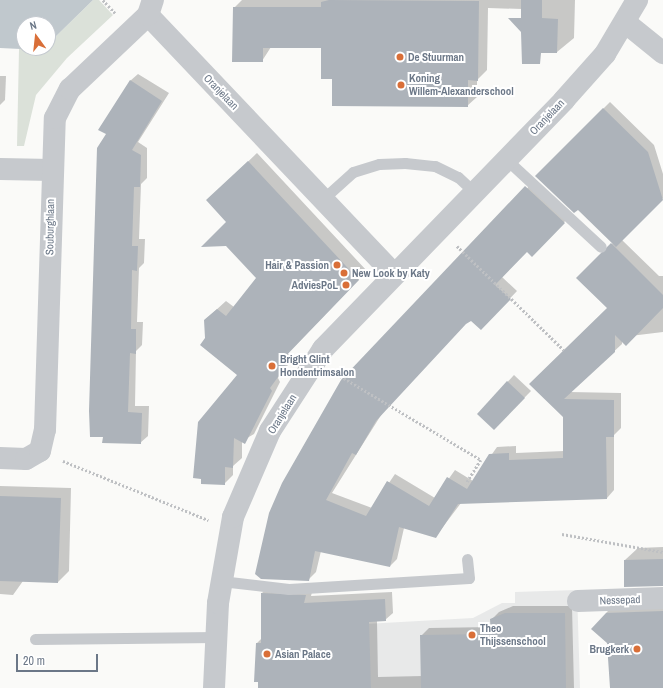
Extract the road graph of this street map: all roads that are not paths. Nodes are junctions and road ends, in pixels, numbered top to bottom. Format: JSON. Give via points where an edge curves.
{"nodes":[{"id":1,"x":637,"y":0,"type":"edge"},
{"id":2,"x":150,"y":8,"type":"edge"},
{"id":3,"x":626,"y":23,"type":"junction"},
{"id":4,"x":663,"y":53,"type":"edge"},
{"id":5,"x":506,"y":159,"type":"junction"},
{"id":6,"x":0,"y":169,"type":"edge"},
{"id":7,"x":52,"y":170,"type":"junction"},
{"id":8,"x":474,"y":192,"type":"junction"},
{"id":9,"x":323,"y":199,"type":"junction"},
{"id":10,"x":601,"y":247,"type":"dead end"},
{"id":11,"x":394,"y":274,"type":"junction"},
{"id":12,"x":0,"y":458,"type":"edge"},
{"id":13,"x":467,"y":559,"type":"dead end"},
{"id":14,"x":221,"y":582,"type":"junction"},
{"id":15,"x":663,"y":598,"type":"edge"},
{"id":16,"x":578,"y":601,"type":"dead end"},
{"id":17,"x":216,"y":637,"type":"junction"},
{"id":18,"x":35,"y":639,"type":"dead end"},
{"id":19,"x":214,"y":688,"type":"edge"}],
"edges":[{"from":1,"to":3,"type":"street","name":"Oranjelaan"},
{"from":2,"to":7,"type":"street","name":"Souburghlaan","via":[[70,89],[55,118]]},
{"from":2,"to":9,"type":"street","name":"Oranjelaan"},
{"from":3,"to":4,"type":"street"},
{"from":3,"to":5,"type":"street","name":"Oranjelaan","via":[[599,60]]},
{"from":5,"to":8,"type":"street","name":"Oranjelaan"},
{"from":5,"to":10,"type":"lane"},
{"from":6,"to":7,"type":"street"},
{"from":7,"to":12,"type":"street","name":"Souburghlaan","via":[[45,430],[40,451],[26,459]]},
{"from":8,"to":9,"type":"lane","via":[[458,177],[435,166],[379,164],[353,172]]},
{"from":8,"to":11,"type":"street","name":"Oranjelaan"},
{"from":9,"to":11,"type":"street","name":"Oranjelaan"},
{"from":11,"to":14,"type":"street","name":"Oranjelaan","via":[[316,361],[270,431],[231,529]]},
{"from":13,"to":14,"type":"lane","via":[[469,578],[288,590]]},
{"from":14,"to":17,"type":"street","name":"Oranjelaan"},
{"from":15,"to":16,"type":"street","name":"Nessepad"},
{"from":17,"to":18,"type":"lane"},
{"from":17,"to":19,"type":"street","name":"Oranjelaan"}]}
